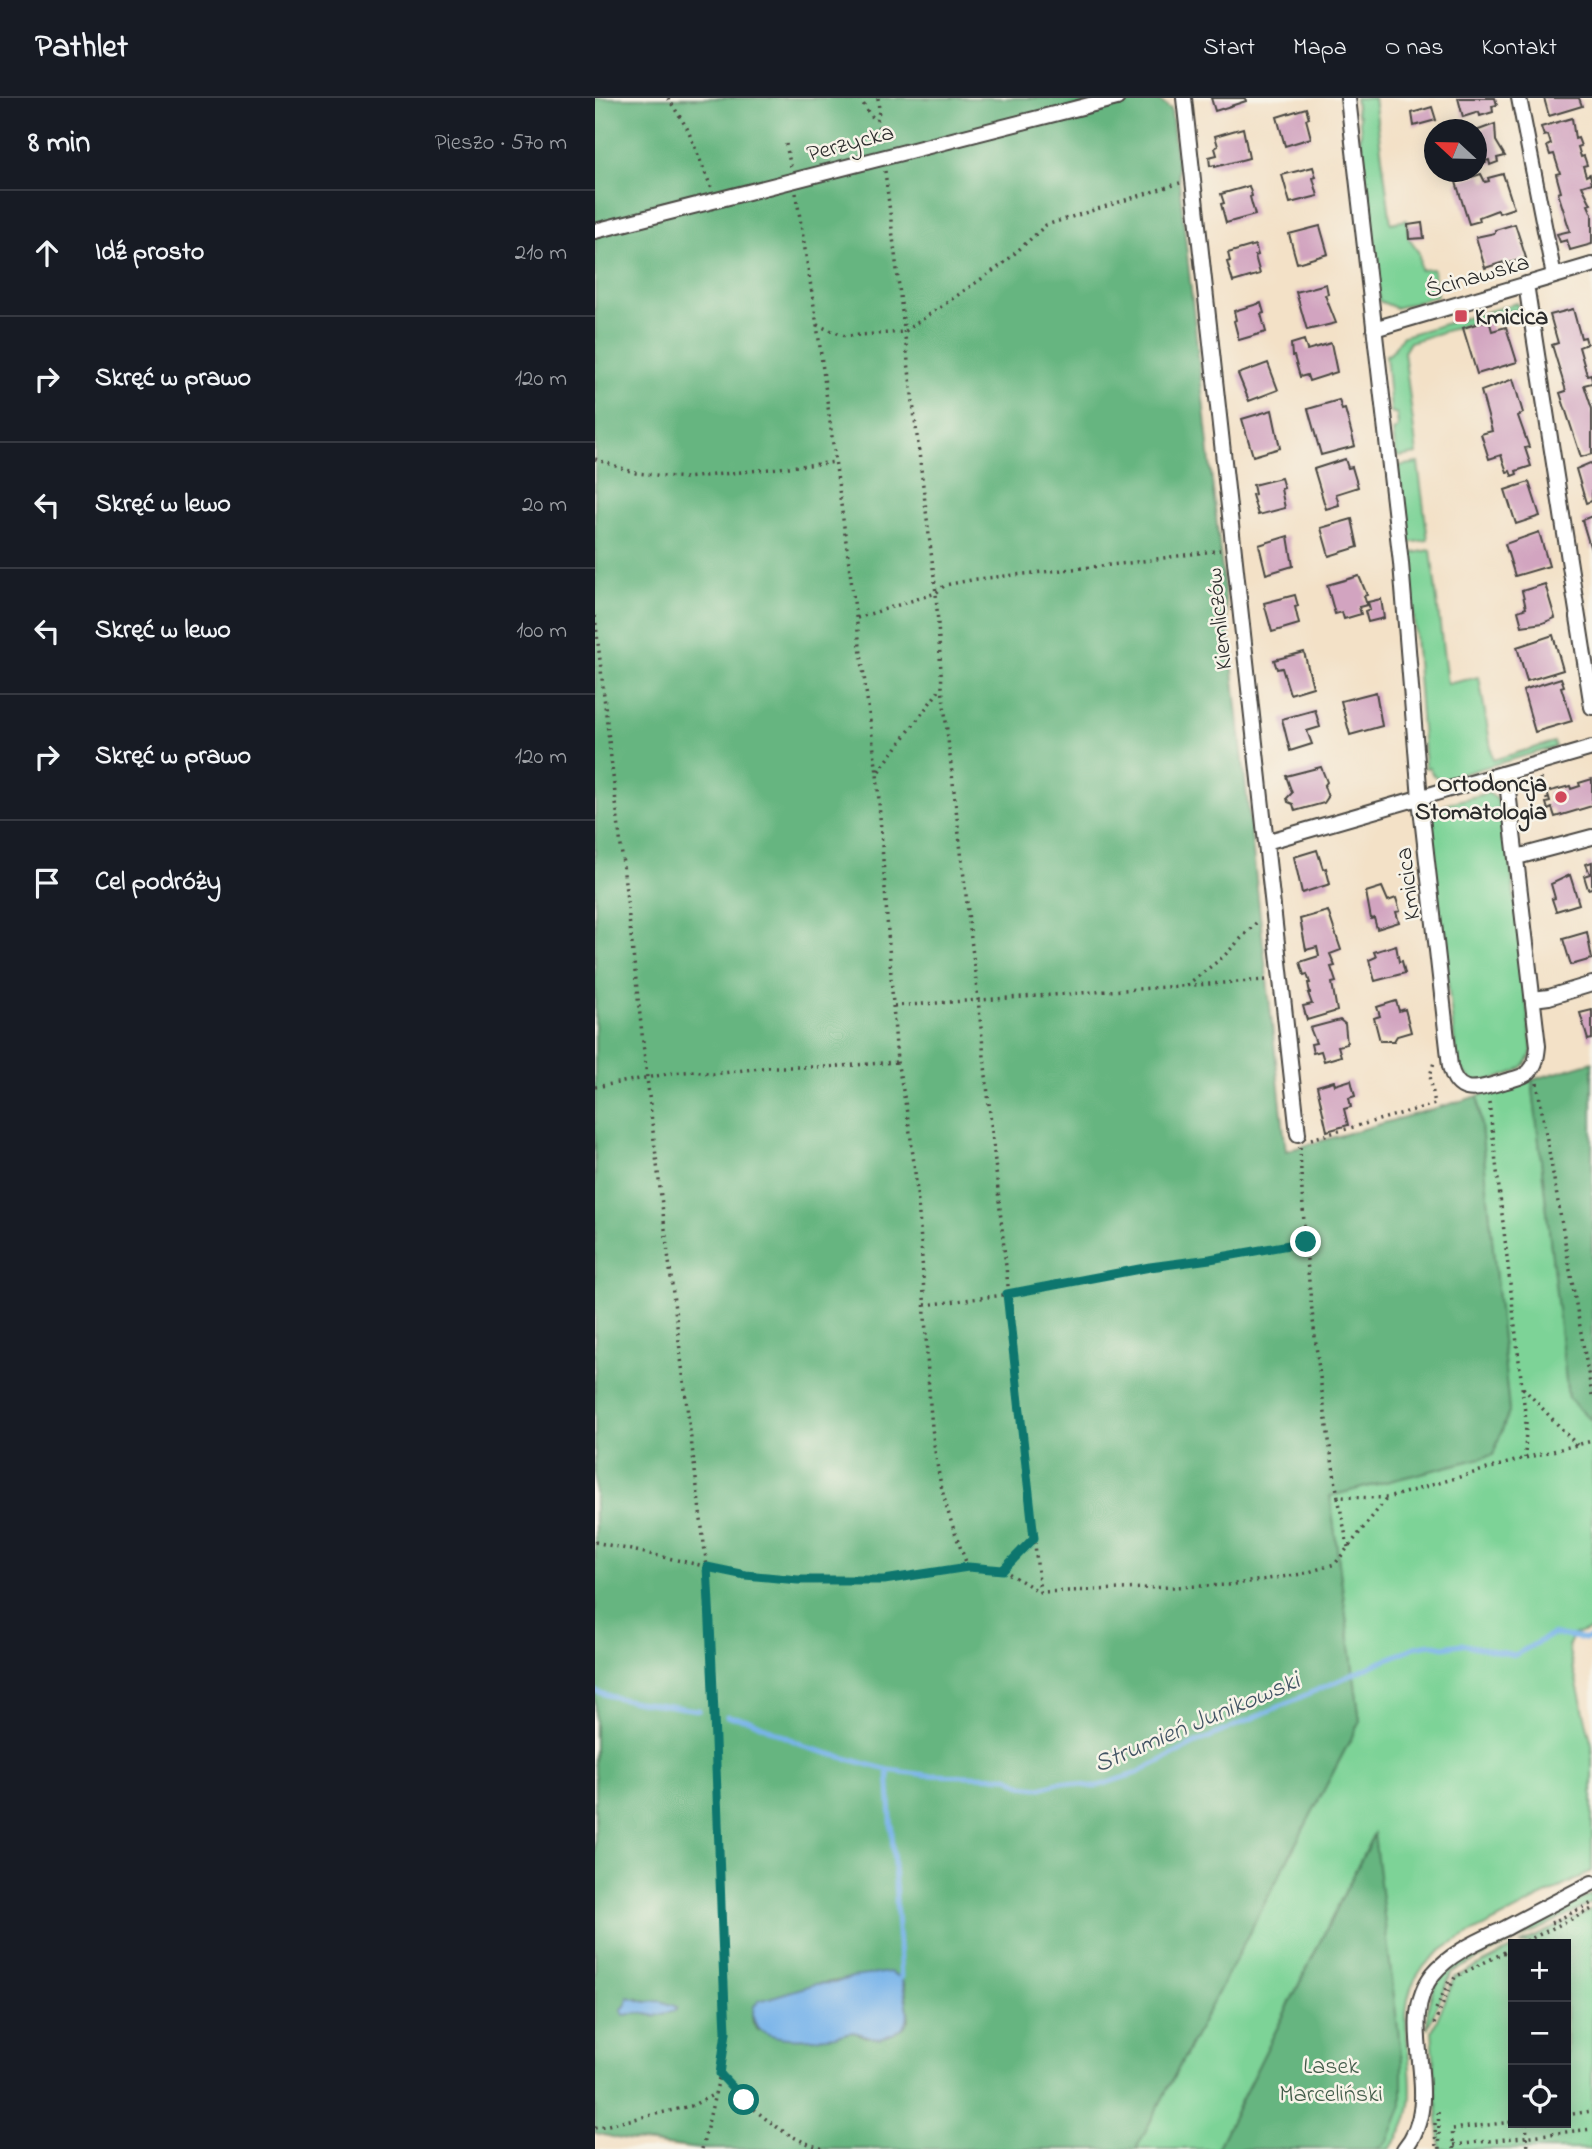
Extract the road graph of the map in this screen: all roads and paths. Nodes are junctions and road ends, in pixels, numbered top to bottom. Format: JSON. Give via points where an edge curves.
{"nodes":[{"id":1,"x":668,"y":98,"type":"edge"},
{"id":2,"x":860,"y":98,"type":"edge"},
{"id":3,"x":878,"y":98,"type":"edge"},
{"id":4,"x":1117,"y":98,"type":"edge"},
{"id":5,"x":1184,"y":98,"type":"edge"},
{"id":6,"x":1348,"y":98,"type":"edge"},
{"id":7,"x":1519,"y":98,"type":"edge"},
{"id":8,"x":877,"y":120,"type":"junction"},
{"id":9,"x":786,"y":144,"type":"dead end"},
{"id":10,"x":882,"y":150,"type":"dead end"},
{"id":11,"x":884,"y":165,"type":"dead end"},
{"id":12,"x":792,"y":174,"type":"dead end"},
{"id":13,"x":1185,"y":181,"type":"dead end"},
{"id":14,"x":795,"y":188,"type":"dead end"},
{"id":15,"x":713,"y":194,"type":"dead end"},
{"id":16,"x":595,"y":231,"type":"edge"},
{"id":17,"x":1592,"y":265,"type":"edge"},
{"id":18,"x":1554,"y":276,"type":"junction"},
{"id":19,"x":1526,"y":284,"type":"junction"},
{"id":20,"x":817,"y":326,"type":"junction"},
{"id":21,"x":1374,"y":329,"type":"junction"},
{"id":22,"x":904,"y":332,"type":"junction"},
{"id":23,"x":595,"y":459,"type":"edge"},
{"id":24,"x":836,"y":462,"type":"junction"},
{"id":25,"x":1226,"y":549,"type":"dead end"},
{"id":26,"x":936,"y":593,"type":"junction"},
{"id":27,"x":595,"y":616,"type":"edge"},
{"id":28,"x":857,"y":618,"type":"junction"},
{"id":29,"x":941,"y":687,"type":"junction"},
{"id":30,"x":1592,"y":706,"type":"edge"},
{"id":31,"x":1592,"y":748,"type":"edge"},
{"id":32,"x":877,"y":773,"type":"junction"},
{"id":33,"x":1506,"y":774,"type":"junction"},
{"id":34,"x":1539,"y":776,"type":"dead end"},
{"id":35,"x":1420,"y":799,"type":"junction"},
{"id":36,"x":1548,"y":802,"type":"dead end"},
{"id":37,"x":1592,"y":837,"type":"edge"},
{"id":38,"x":1266,"y":842,"type":"junction"},
{"id":39,"x":1517,"y":857,"type":"junction"},
{"id":40,"x":1263,"y":916,"type":"dead end"},
{"id":41,"x":1269,"y":980,"type":"dead end"},
{"id":42,"x":1592,"y":984,"type":"edge"},
{"id":43,"x":1185,"y":986,"type":"junction"},
{"id":44,"x":978,"y":999,"type":"junction"},
{"id":45,"x":1533,"y":999,"type":"junction"},
{"id":46,"x":894,"y":1006,"type":"junction"},
{"id":47,"x":1435,"y":1060,"type":"dead end"},
{"id":48,"x":897,"y":1062,"type":"junction"},
{"id":49,"x":648,"y":1079,"type":"junction"},
{"id":50,"x":1536,"y":1079,"type":"dead end"},
{"id":51,"x":595,"y":1087,"type":"edge"},
{"id":52,"x":1487,"y":1091,"type":"dead end"},
{"id":53,"x":1305,"y":1138,"type":"junction"},
{"id":54,"x":1306,"y":1242,"type":"junction"},
{"id":55,"x":1007,"y":1294,"type":"junction"},
{"id":56,"x":924,"y":1305,"type":"junction"},
{"id":57,"x":1522,"y":1388,"type":"junction"},
{"id":58,"x":1592,"y":1395,"type":"edge"},
{"id":59,"x":1592,"y":1441,"type":"edge"},
{"id":60,"x":1577,"y":1445,"type":"junction"},
{"id":61,"x":1525,"y":1458,"type":"junction"},
{"id":62,"x":1338,"y":1497,"type":"junction"},
{"id":63,"x":1387,"y":1498,"type":"junction"},
{"id":64,"x":1034,"y":1538,"type":"junction"},
{"id":65,"x":595,"y":1542,"type":"edge"},
{"id":66,"x":1348,"y":1548,"type":"junction"},
{"id":67,"x":707,"y":1567,"type":"junction"},
{"id":68,"x":968,"y":1567,"type":"junction"},
{"id":69,"x":1003,"y":1570,"type":"junction"},
{"id":70,"x":1040,"y":1592,"type":"junction"},
{"id":71,"x":1592,"y":1883,"type":"edge"},
{"id":72,"x":1592,"y":1906,"type":"edge"},
{"id":73,"x":1522,"y":1939,"type":"edge"},
{"id":74,"x":1529,"y":1939,"type":"edge"},
{"id":75,"x":1508,"y":1946,"type":"edge"},
{"id":76,"x":1508,"y":1950,"type":"edge"},
{"id":77,"x":720,"y":2074,"type":"junction"},
{"id":78,"x":715,"y":2094,"type":"junction"},
{"id":79,"x":1436,"y":2111,"type":"dead end"},
{"id":80,"x":1592,"y":2111,"type":"edge"},
{"id":81,"x":1571,"y":2114,"type":"edge"},
{"id":82,"x":1508,"y":2123,"type":"edge"},
{"id":83,"x":595,"y":2128,"type":"edge"},
{"id":84,"x":1526,"y":2128,"type":"edge"},
{"id":85,"x":1592,"y":2129,"type":"edge"},
{"id":86,"x":1527,"y":2137,"type":"junction"},
{"id":87,"x":1454,"y":2147,"type":"edge"},
{"id":88,"x":702,"y":2149,"type":"edge"},
{"id":89,"x":824,"y":2149,"type":"edge"},
{"id":90,"x":1404,"y":2149,"type":"edge"},
{"id":91,"x":1438,"y":2149,"type":"edge"},
{"id":92,"x":1528,"y":2149,"type":"edge"}],
"edges":[{"from":1,"to":15,"type":"path","via":[[687,128]]},
{"from":2,"to":8,"type":"path"},
{"from":3,"to":8,"type":"path"},
{"from":4,"to":16,"type":"street","name":"Perzycka"},
{"from":5,"to":38,"type":"street","name":"Kiemliczów"},
{"from":6,"to":21,"type":"street","name":"Kmicica"},
{"from":7,"to":18,"type":"street"},
{"from":8,"to":10,"type":"path"},
{"from":9,"to":12,"type":"path"},
{"from":11,"to":22,"type":"path"},
{"from":13,"to":22,"type":"path","via":[[1046,225],[1003,264]]},
{"from":14,"to":20,"type":"path"},
{"from":17,"to":18,"type":"street","name":"Ścinawska"},
{"from":18,"to":19,"type":"street","name":"Ścinawska"},
{"from":19,"to":21,"type":"street","name":"Ścinawska"},
{"from":19,"to":30,"type":"street"},
{"from":20,"to":22,"type":"path","via":[[845,336]]},
{"from":20,"to":24,"type":"path"},
{"from":21,"to":35,"type":"street","name":"Kmicica","via":[[1403,588]]},
{"from":22,"to":26,"type":"path"},
{"from":23,"to":24,"type":"path","via":[[636,473],[685,478]]},
{"from":24,"to":28,"type":"path"},
{"from":25,"to":26,"type":"path","via":[[977,579],[945,584]]},
{"from":26,"to":28,"type":"path"},
{"from":26,"to":29,"type":"path"},
{"from":27,"to":49,"type":"path"},
{"from":28,"to":32,"type":"path"},
{"from":29,"to":32,"type":"path"},
{"from":29,"to":44,"type":"path"},
{"from":31,"to":33,"type":"street"},
{"from":32,"to":46,"type":"path"},
{"from":33,"to":35,"type":"street"},
{"from":33,"to":39,"type":"street"},
{"from":34,"to":36,"type":"path"},
{"from":35,"to":38,"type":"street"},
{"from":35,"to":45,"type":"street","name":"Kmicica","via":[[1456,1082],[1475,1090],[1528,1072],[1537,1056]]},
{"from":37,"to":39,"type":"street"},
{"from":38,"to":53,"type":"street","name":"Kiemliczów"},
{"from":39,"to":45,"type":"street"},
{"from":40,"to":43,"type":"path","via":[[1223,957]]},
{"from":41,"to":43,"type":"path"},
{"from":42,"to":45,"type":"street"},
{"from":43,"to":44,"type":"path"},
{"from":44,"to":46,"type":"path"},
{"from":44,"to":55,"type":"path"},
{"from":46,"to":48,"type":"path"},
{"from":47,"to":53,"type":"path","via":[[1430,1076],[1435,1104]]},
{"from":48,"to":49,"type":"path","via":[[714,1074],[695,1071]]},
{"from":48,"to":56,"type":"path","via":[[916,1181]]},
{"from":49,"to":51,"type":"path"},
{"from":49,"to":67,"type":"path"},
{"from":50,"to":58,"type":"path"},
{"from":52,"to":57,"type":"path"},
{"from":53,"to":54,"type":"path","via":[[1300,1148]]},
{"from":54,"to":55,"type":"path"},
{"from":54,"to":62,"type":"path","via":[[1319,1381]]},
{"from":55,"to":56,"type":"path"},
{"from":55,"to":64,"type":"path"},
{"from":56,"to":68,"type":"path","via":[[939,1474]]},
{"from":57,"to":60,"type":"path"},
{"from":57,"to":61,"type":"path"},
{"from":59,"to":60,"type":"path"},
{"from":60,"to":61,"type":"path"},
{"from":61,"to":63,"type":"path"},
{"from":62,"to":63,"type":"path"},
{"from":62,"to":66,"type":"path"},
{"from":63,"to":66,"type":"path"},
{"from":64,"to":69,"type":"path"},
{"from":64,"to":70,"type":"path"},
{"from":65,"to":67,"type":"path"},
{"from":66,"to":70,"type":"path","via":[[1335,1564],[1228,1585]]},
{"from":67,"to":68,"type":"path","via":[[810,1580],[884,1580]]},
{"from":67,"to":77,"type":"path","via":[[726,2032]]},
{"from":68,"to":69,"type":"path"},
{"from":69,"to":70,"type":"path"},
{"from":71,"to":90,"type":"street","via":[[1484,1939],[1434,1972],[1419,1999],[1417,2018],[1422,2107]]},
{"from":72,"to":73,"type":"path"},
{"from":72,"to":74,"type":"path"},
{"from":75,"to":76,"type":"path","via":[[1452,1972],[1429,2030],[1455,1977]]},
{"from":77,"to":78,"type":"path"},
{"from":77,"to":89,"type":"path","via":[[784,2134]]},
{"from":78,"to":83,"type":"path","via":[[691,2106]]},
{"from":78,"to":88,"type":"path"},
{"from":79,"to":91,"type":"path"},
{"from":80,"to":81,"type":"path"},
{"from":82,"to":87,"type":"path","via":[[1453,2129]]},
{"from":84,"to":86,"type":"path"},
{"from":85,"to":86,"type":"path"},
{"from":86,"to":87,"type":"path"},
{"from":86,"to":92,"type":"path"}]}
